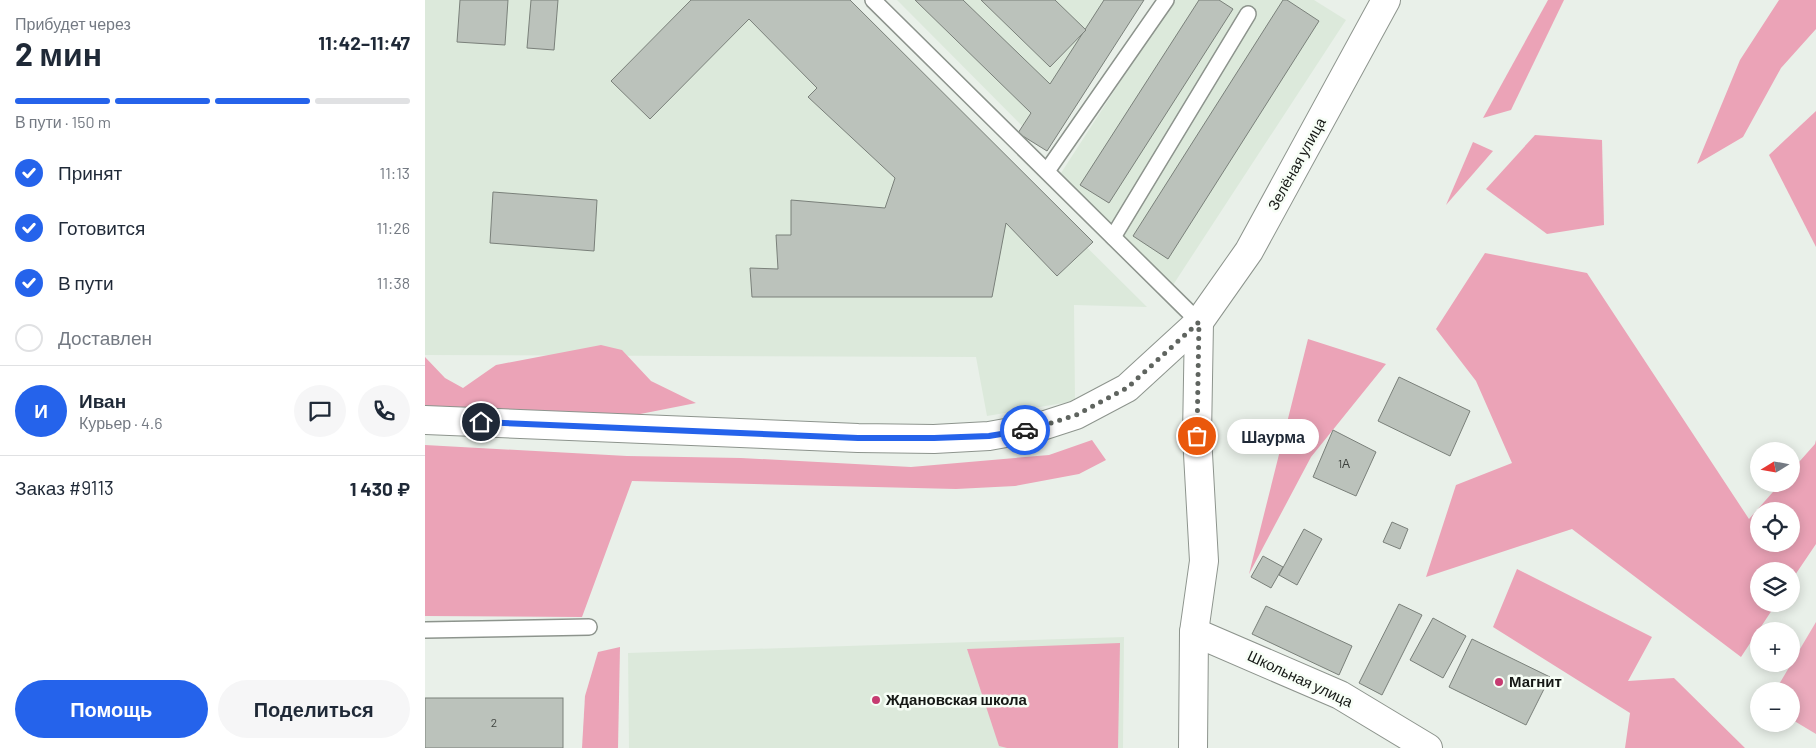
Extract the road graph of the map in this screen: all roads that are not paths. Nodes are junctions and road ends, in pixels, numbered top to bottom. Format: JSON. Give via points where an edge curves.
{"nodes":[{"id":1,"x":873,"y":0,"type":"edge"},
{"id":2,"x":1166,"y":0,"type":"edge"},
{"id":3,"x":1386,"y":0,"type":"edge"},
{"id":4,"x":1248,"y":14,"type":"dead end"},
{"id":5,"x":1047,"y":172,"type":"junction"},
{"id":6,"x":1113,"y":237,"type":"junction"},
{"id":7,"x":1199,"y":322,"type":"junction"},
{"id":8,"x":425,"y":420,"type":"edge"},
{"id":9,"x":589,"y":627,"type":"dead end"},
{"id":10,"x":425,"y":630,"type":"edge"},
{"id":11,"x":1194,"y":632,"type":"junction"},
{"id":12,"x":1193,"y":748,"type":"edge"},
{"id":13,"x":1428,"y":748,"type":"edge"}],
"edges":[{"from":1,"to":5,"type":"lane"},
{"from":2,"to":5,"type":"lane"},
{"from":3,"to":7,"type":"street","name":"Зелёная улица","via":[[1249,251]]},
{"from":4,"to":6,"type":"lane"},
{"from":5,"to":6,"type":"lane"},
{"from":6,"to":7,"type":"lane"},
{"from":7,"to":8,"type":"street","name":"Зелёная улица","via":[[1127,388],[1076,415],[1039,427],[989,436],[858,438]]},
{"from":7,"to":11,"type":"street","via":[[1197,436],[1204,561]]},
{"from":9,"to":10,"type":"lane"},
{"from":11,"to":12,"type":"street"},
{"from":11,"to":13,"type":"street","name":"Школьная улица","via":[[1340,695]]}]}
